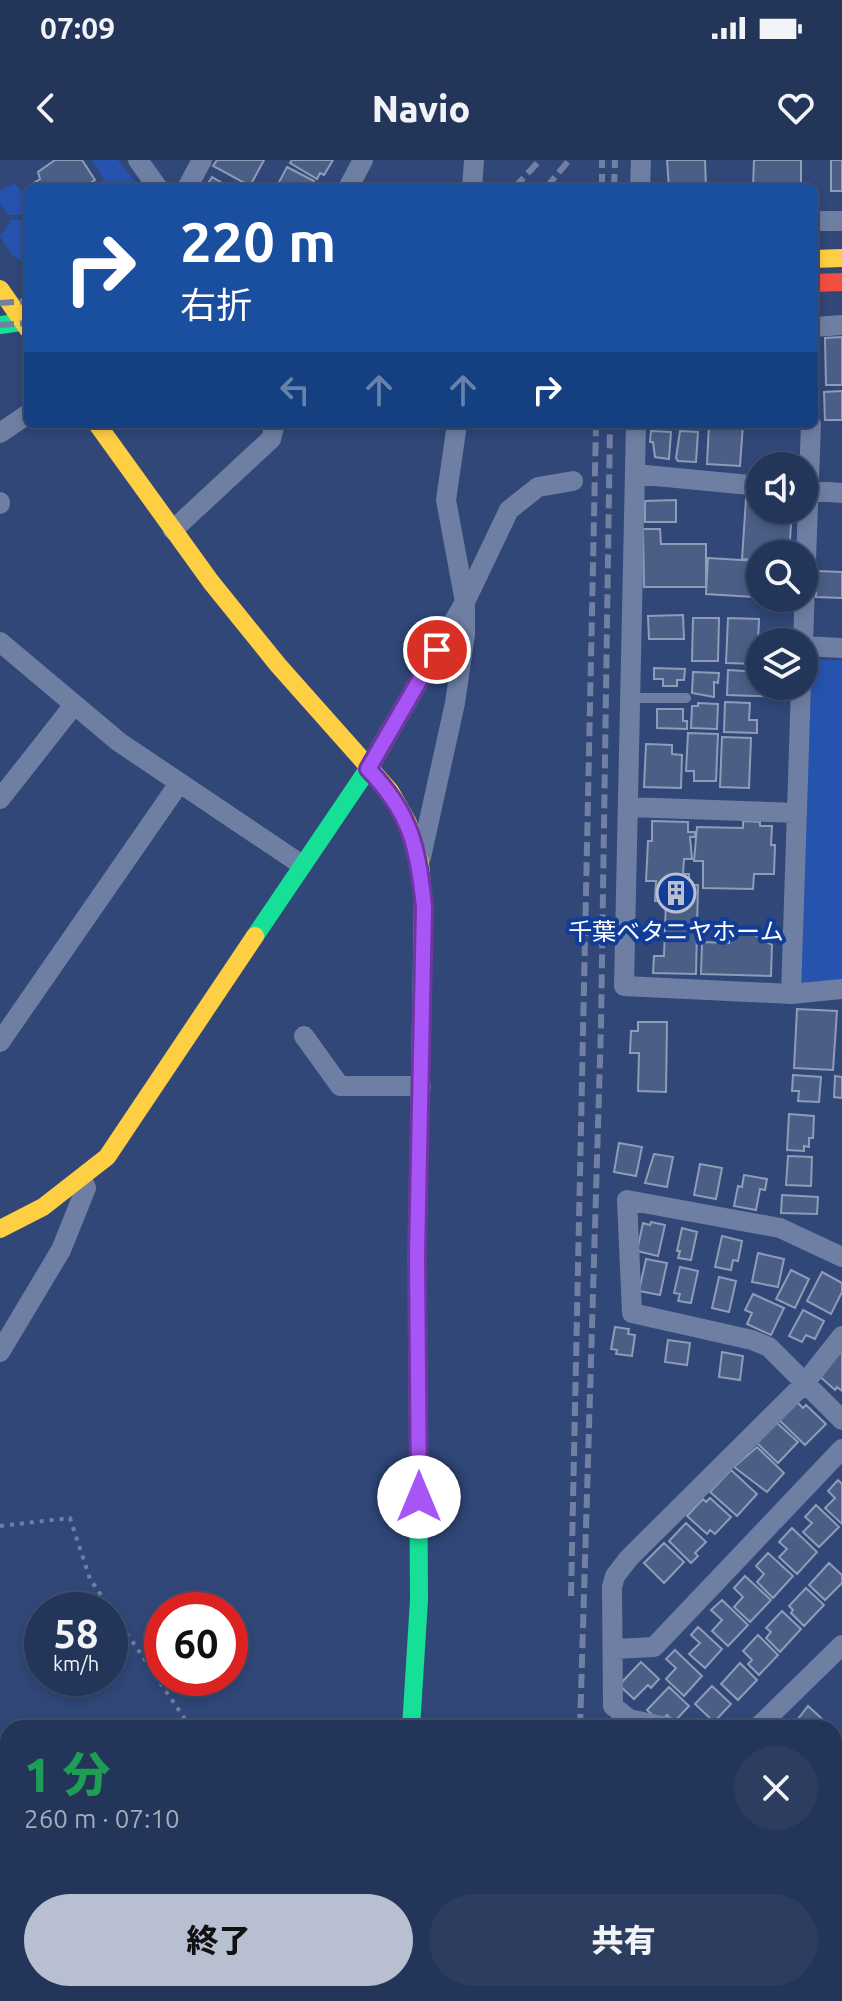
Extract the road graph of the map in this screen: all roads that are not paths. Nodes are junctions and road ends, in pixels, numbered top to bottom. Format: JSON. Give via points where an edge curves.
{"nodes":[{"id":1,"x":138,"y":160,"type":"edge"},
{"id":2,"x":202,"y":160,"type":"edge"},
{"id":3,"x":363,"y":160,"type":"edge"},
{"id":4,"x":474,"y":160,"type":"edge"},
{"id":5,"x":641,"y":160,"type":"edge"},
{"id":6,"x":155,"y":184,"type":"edge"},
{"id":7,"x":189,"y":184,"type":"edge"},
{"id":8,"x":350,"y":184,"type":"edge"},
{"id":9,"x":472,"y":184,"type":"edge"},
{"id":10,"x":640,"y":184,"type":"edge"},
{"id":11,"x":818,"y":221,"type":"edge"},
{"id":12,"x":842,"y":221,"type":"edge"},
{"id":13,"x":842,"y":258,"type":"edge"},
{"id":14,"x":818,"y":259,"type":"edge"},
{"id":15,"x":842,"y":282,"type":"edge"},
{"id":16,"x":818,"y":283,"type":"edge"},
{"id":17,"x":3,"y":297,"type":"edge"},
{"id":18,"x":24,"y":297,"type":"edge"},
{"id":19,"x":24,"y":322,"type":"edge"},
{"id":20,"x":24,"y":324,"type":"edge"},
{"id":21,"x":0,"y":325,"type":"edge"},
{"id":22,"x":842,"y":325,"type":"edge"},
{"id":23,"x":818,"y":327,"type":"edge"},
{"id":24,"x":24,"y":417,"type":"edge"},
{"id":25,"x":100,"y":428,"type":"edge"},
{"id":26,"x":274,"y":428,"type":"edge"},
{"id":27,"x":456,"y":428,"type":"edge"},
{"id":28,"x":636,"y":428,"type":"edge"},
{"id":29,"x":811,"y":428,"type":"edge"},
{"id":30,"x":0,"y":433,"type":"edge"},
{"id":31,"x":809,"y":452,"type":"edge"},
{"id":32,"x":635,"y":474,"type":"junction"},
{"id":33,"x":573,"y":481,"type":"dead end"},
{"id":34,"x":746,"y":485,"type":"edge"},
{"id":35,"x":818,"y":491,"type":"edge"},
{"id":36,"x":842,"y":493,"type":"edge"},
{"id":37,"x":805,"y":524,"type":"edge"},
{"id":38,"x":173,"y":530,"type":"junction"},
{"id":39,"x":465,"y":602,"type":"junction"},
{"id":40,"x":803,"y":628,"type":"edge"},
{"id":41,"x":0,"y":642,"type":"edge"},
{"id":42,"x":818,"y":646,"type":"edge"},
{"id":43,"x":842,"y":648,"type":"edge"},
{"id":44,"x":630,"y":698,"type":"junction"},
{"id":45,"x":686,"y":698,"type":"dead end"},
{"id":46,"x":801,"y":700,"type":"edge"},
{"id":47,"x":74,"y":705,"type":"junction"},
{"id":48,"x":368,"y":769,"type":"junction"},
{"id":49,"x":178,"y":785,"type":"junction"},
{"id":50,"x":0,"y":799,"type":"edge"},
{"id":51,"x":628,"y":807,"type":"junction"},
{"id":52,"x":797,"y":813,"type":"junction"},
{"id":53,"x":420,"y":863,"type":"junction"},
{"id":54,"x":302,"y":865,"type":"junction"},
{"id":55,"x":842,"y":989,"type":"edge"},
{"id":56,"x":791,"y":994,"type":"junction"},
{"id":57,"x":304,"y":1036,"type":"dead end"},
{"id":58,"x":0,"y":1042,"type":"edge"},
{"id":59,"x":421,"y":1086,"type":"junction"},
{"id":60,"x":82,"y":1179,"type":"junction"},
{"id":61,"x":0,"y":1229,"type":"edge"},
{"id":62,"x":842,"y":1257,"type":"edge"},
{"id":63,"x":842,"y":1336,"type":"edge"},
{"id":64,"x":0,"y":1352,"type":"edge"},
{"id":65,"x":804,"y":1384,"type":"junction"},
{"id":66,"x":842,"y":1420,"type":"edge"},
{"id":67,"x":842,"y":1449,"type":"edge"},
{"id":68,"x":614,"y":1649,"type":"junction"},
{"id":69,"x":840,"y":1652,"type":"edge"},
{"id":70,"x":412,"y":1720,"type":"edge"},
{"id":71,"x":634,"y":1720,"type":"edge"},
{"id":72,"x":766,"y":1720,"type":"edge"}],
"edges":[{"from":1,"to":6,"type":"street"},
{"from":2,"to":7,"type":"street"},
{"from":3,"to":8,"type":"street"},
{"from":4,"to":9,"type":"street"},
{"from":5,"to":10,"type":"street"},
{"from":11,"to":12,"type":"street"},
{"from":13,"to":14,"type":"main road"},
{"from":15,"to":16,"type":"main road"},
{"from":17,"to":18,"type":"main road"},
{"from":17,"to":19,"type":"main road"},
{"from":20,"to":21,"type":"main road"},
{"from":22,"to":23,"type":"street"},
{"from":24,"to":30,"type":"street"},
{"from":25,"to":38,"type":"main road"},
{"from":26,"to":38,"type":"street","via":[[271,439]]},
{"from":27,"to":39,"type":"street","via":[[446,500]]},
{"from":28,"to":32,"type":"street"},
{"from":29,"to":31,"type":"street"},
{"from":32,"to":34,"type":"street"},
{"from":32,"to":44,"type":"street"},
{"from":33,"to":39,"type":"street","via":[[538,487],[509,510]]},
{"from":35,"to":36,"type":"street"},
{"from":37,"to":40,"type":"street"},
{"from":38,"to":48,"type":"main road"},
{"from":39,"to":48,"type":"street"},
{"from":39,"to":53,"type":"street","via":[[461,674]]},
{"from":41,"to":47,"type":"street"},
{"from":42,"to":43,"type":"street"},
{"from":44,"to":45,"type":"lane"},
{"from":44,"to":51,"type":"street"},
{"from":46,"to":52,"type":"street"},
{"from":47,"to":49,"type":"street"},
{"from":47,"to":50,"type":"street"},
{"from":48,"to":53,"type":"main road","via":[[390,791],[408,823]]},
{"from":48,"to":54,"type":"main road"},
{"from":49,"to":54,"type":"street"},
{"from":49,"to":58,"type":"street"},
{"from":51,"to":52,"type":"street"},
{"from":51,"to":56,"type":"street","via":[[624,986]]},
{"from":52,"to":56,"type":"street"},
{"from":53,"to":59,"type":"main road"},
{"from":54,"to":60,"type":"main road","via":[[136,1116],[107,1157]]},
{"from":55,"to":56,"type":"street"},
{"from":57,"to":59,"type":"street","via":[[340,1086]]},
{"from":59,"to":70,"type":"main road","via":[[419,1600]]},
{"from":60,"to":61,"type":"main road"},
{"from":60,"to":64,"type":"street","via":[[86,1188],[61,1250]]},
{"from":62,"to":65,"type":"street","via":[[780,1228],[627,1200],[632,1313],[761,1343]]},
{"from":63,"to":65,"type":"street"},
{"from":65,"to":66,"type":"street"},
{"from":65,"to":68,"type":"street","via":[[615,1576]]},
{"from":67,"to":68,"type":"street","via":[[654,1647]]},
{"from":68,"to":71,"type":"street","via":[[613,1706]]},
{"from":69,"to":72,"type":"street"}]}
